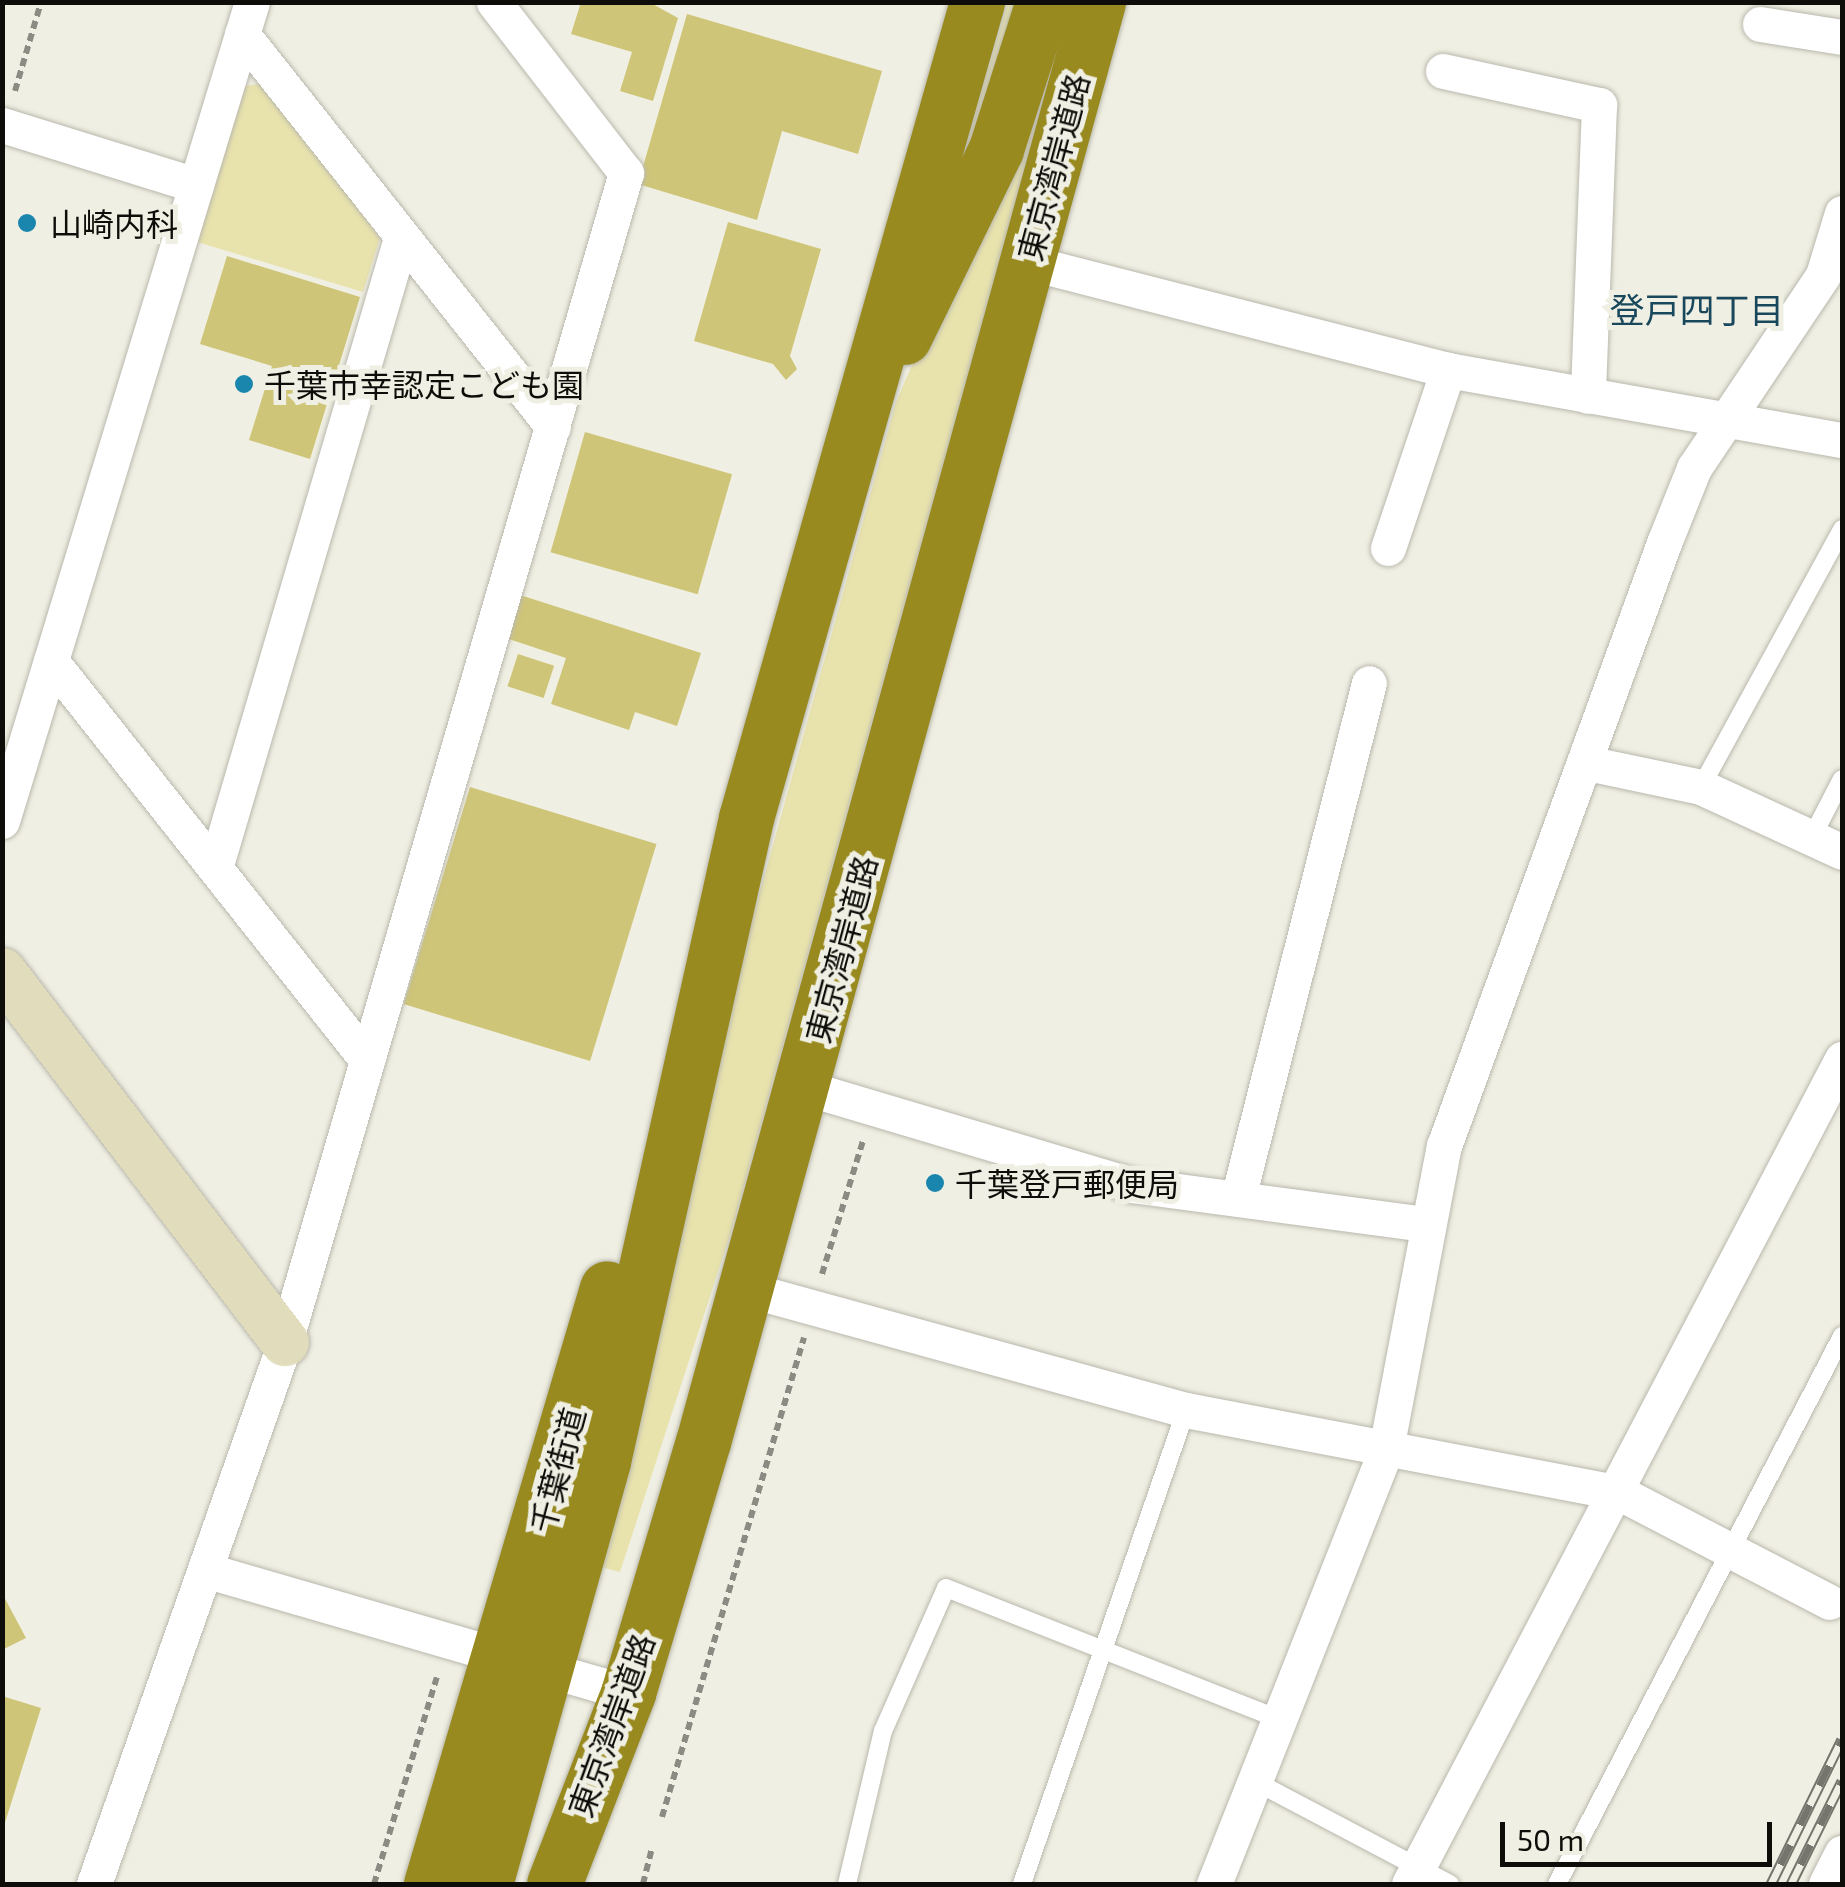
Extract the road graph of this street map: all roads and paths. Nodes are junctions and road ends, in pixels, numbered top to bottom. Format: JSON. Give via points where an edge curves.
{"nodes":[{"id":1,"x":41,"y":2,"type":"edge"},
{"id":2,"x":494,"y":2,"type":"edge"},
{"id":3,"x":977,"y":2,"type":"edge"},
{"id":4,"x":1043,"y":2,"type":"edge"},
{"id":5,"x":1098,"y":2,"type":"edge"},
{"id":6,"x":247,"y":18,"type":"edge"},
{"id":7,"x":1760,"y":24,"type":"dead end"},
{"id":8,"x":1842,"y":36,"type":"edge"},
{"id":9,"x":1443,"y":71,"type":"dead end"},
{"id":10,"x":15,"y":91,"type":"dead end"},
{"id":11,"x":2,"y":125,"type":"edge"},
{"id":12,"x":196,"y":185,"type":"junction"},
{"id":13,"x":1842,"y":213,"type":"edge"},
{"id":14,"x":401,"y":238,"type":"junction"},
{"id":15,"x":1027,"y":262,"type":"junction"},
{"id":16,"x":1832,"y":281,"type":"edge"},
{"id":17,"x":1448,"y":370,"type":"junction"},
{"id":18,"x":1588,"y":396,"type":"junction"},
{"id":19,"x":861,"y":414,"type":"junction"},
{"id":20,"x":1733,"y":417,"type":"junction"},
{"id":21,"x":553,"y":427,"type":"junction"},
{"id":22,"x":1842,"y":440,"type":"edge"},
{"id":23,"x":1842,"y":529,"type":"edge"},
{"id":24,"x":1388,"y":548,"type":"dead end"},
{"id":25,"x":52,"y":661,"type":"junction"},
{"id":26,"x":1369,"y":683,"type":"dead end"},
{"id":27,"x":1588,"y":763,"type":"junction"},
{"id":28,"x":1842,"y":779,"type":"edge"},
{"id":29,"x":1701,"y":788,"type":"junction"},
{"id":30,"x":2,"y":821,"type":"edge"},
{"id":31,"x":1827,"y":845,"type":"edge"},
{"id":32,"x":216,"y":865,"type":"junction"},
{"id":33,"x":2,"y":972,"type":"edge"},
{"id":34,"x":1842,"y":1059,"type":"edge"},
{"id":35,"x":367,"y":1060,"type":"junction"},
{"id":36,"x":803,"y":1087,"type":"junction"},
{"id":37,"x":866,"y":1130,"type":"dead end"},
{"id":38,"x":1240,"y":1194,"type":"junction"},
{"id":39,"x":1423,"y":1224,"type":"junction"},
{"id":40,"x":822,"y":1274,"type":"dead end"},
{"id":41,"x":746,"y":1289,"type":"junction"},
{"id":42,"x":809,"y":1322,"type":"dead end"},
{"id":43,"x":1842,"y":1336,"type":"edge"},
{"id":44,"x":285,"y":1342,"type":"junction"},
{"id":45,"x":1186,"y":1410,"type":"junction"},
{"id":46,"x":1386,"y":1449,"type":"junction"},
{"id":47,"x":1620,"y":1493,"type":"junction"},
{"id":48,"x":1728,"y":1550,"type":"junction"},
{"id":49,"x":204,"y":1570,"type":"junction"},
{"id":50,"x":1829,"y":1602,"type":"dead end"},
{"id":51,"x":1105,"y":1647,"type":"junction"},
{"id":52,"x":526,"y":1663,"type":"junction"},
{"id":53,"x":438,"y":1673,"type":"dead end"},
{"id":54,"x":628,"y":1693,"type":"junction"},
{"id":55,"x":1284,"y":1722,"type":"junction"},
{"id":56,"x":1260,"y":1784,"type":"junction"},
{"id":57,"x":662,"y":1817,"type":"dead end"},
{"id":58,"x":652,"y":1849,"type":"dead end"},
{"id":59,"x":1842,"y":1853,"type":"edge"},
{"id":60,"x":1413,"y":1876,"type":"edge"},
{"id":61,"x":94,"y":1884,"type":"edge"},
{"id":62,"x":374,"y":1884,"type":"edge"},
{"id":63,"x":431,"y":1884,"type":"edge"},
{"id":64,"x":485,"y":1884,"type":"edge"},
{"id":65,"x":554,"y":1884,"type":"edge"},
{"id":66,"x":591,"y":1884,"type":"edge"},
{"id":67,"x":642,"y":1884,"type":"edge"},
{"id":68,"x":847,"y":1884,"type":"edge"},
{"id":69,"x":1022,"y":1884,"type":"edge"},
{"id":70,"x":1214,"y":1884,"type":"edge"},
{"id":71,"x":1450,"y":1884,"type":"edge"},
{"id":72,"x":1557,"y":1884,"type":"edge"},
{"id":73,"x":1826,"y":1884,"type":"edge"}],
"edges":[{"from":1,"to":10,"type":"path"},
{"from":2,"to":21,"type":"street","via":[[626,173]]},
{"from":3,"to":19,"type":"highway"},
{"from":4,"to":19,"type":"highway","via":[[967,216]]},
{"from":5,"to":15,"type":"highway","name":"東京湾岸道路"},
{"from":6,"to":12,"type":"street"},
{"from":6,"to":14,"type":"street"},
{"from":7,"to":8,"type":"street"},
{"from":9,"to":18,"type":"street","via":[[1598,106]]},
{"from":11,"to":12,"type":"street"},
{"from":12,"to":25,"type":"street"},
{"from":13,"to":16,"type":"street"},
{"from":14,"to":21,"type":"street"},
{"from":14,"to":32,"type":"street"},
{"from":15,"to":17,"type":"street"},
{"from":15,"to":36,"type":"highway","name":"東京湾岸道路"},
{"from":16,"to":20,"type":"street"},
{"from":17,"to":18,"type":"street"},
{"from":17,"to":24,"type":"street"},
{"from":18,"to":20,"type":"street"},
{"from":19,"to":52,"type":"highway","name":"千葉街道","via":[[746,818],[688,1060],[654,1120]]},
{"from":20,"to":22,"type":"street"},
{"from":20,"to":27,"type":"street","via":[[1694,468]]},
{"from":21,"to":35,"type":"street"},
{"from":23,"to":29,"type":"lane"},
{"from":25,"to":30,"type":"street"},
{"from":25,"to":32,"type":"street"},
{"from":26,"to":38,"type":"street"},
{"from":27,"to":29,"type":"street"},
{"from":27,"to":39,"type":"street","via":[[1489,1016]]},
{"from":28,"to":31,"type":"lane"},
{"from":29,"to":31,"type":"street"},
{"from":32,"to":35,"type":"street"},
{"from":33,"to":44,"type":"street"},
{"from":34,"to":47,"type":"street"},
{"from":35,"to":44,"type":"street"},
{"from":36,"to":38,"type":"street","via":[[1132,1185]]},
{"from":36,"to":41,"type":"highway","name":"東京湾岸道路"},
{"from":37,"to":40,"type":"path"},
{"from":38,"to":39,"type":"street"},
{"from":39,"to":46,"type":"street"},
{"from":41,"to":45,"type":"street"},
{"from":41,"to":54,"type":"highway","name":"東京湾岸道路"},
{"from":42,"to":57,"type":"path"},
{"from":43,"to":48,"type":"lane"},
{"from":44,"to":49,"type":"street"},
{"from":45,"to":46,"type":"street"},
{"from":45,"to":51,"type":"lane"},
{"from":46,"to":47,"type":"street"},
{"from":46,"to":55,"type":"street"},
{"from":47,"to":48,"type":"street"},
{"from":47,"to":60,"type":"street"},
{"from":48,"to":50,"type":"street"},
{"from":48,"to":72,"type":"lane"},
{"from":49,"to":52,"type":"street"},
{"from":49,"to":61,"type":"street"},
{"from":51,"to":55,"type":"lane"},
{"from":51,"to":68,"type":"lane","via":[[946,1588],[883,1730]]},
{"from":51,"to":69,"type":"lane"},
{"from":52,"to":54,"type":"street"},
{"from":52,"to":63,"type":"highway","name":"千葉街道"},
{"from":52,"to":64,"type":"highway"},
{"from":53,"to":62,"type":"path"},
{"from":54,"to":65,"type":"highway","name":"東京湾岸道路"},
{"from":54,"to":66,"type":"highway","via":[[628,1755]]},
{"from":55,"to":56,"type":"street"},
{"from":56,"to":60,"type":"lane"},
{"from":56,"to":70,"type":"street"},
{"from":58,"to":67,"type":"path"},
{"from":59,"to":73,"type":"street"},
{"from":60,"to":71,"type":"lane"}]}
